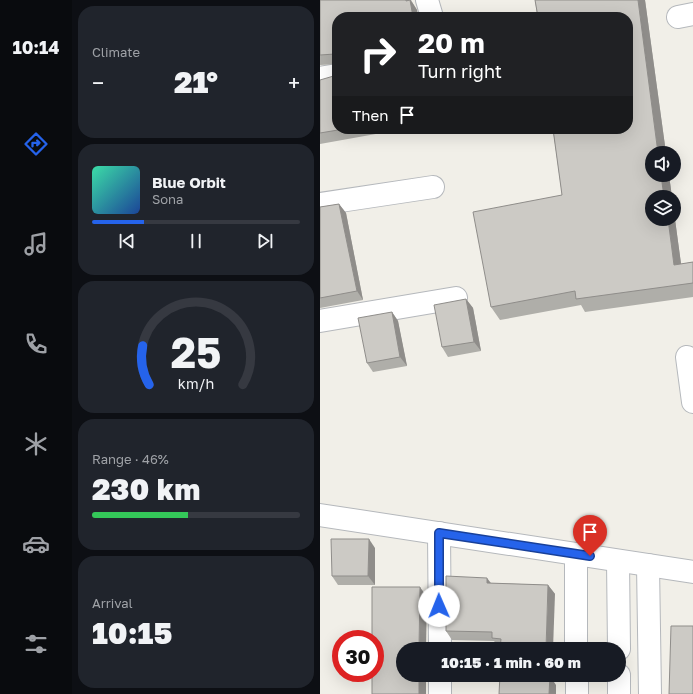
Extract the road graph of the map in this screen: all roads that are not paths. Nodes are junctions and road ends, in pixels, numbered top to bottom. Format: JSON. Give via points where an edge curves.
{"nodes":[{"id":1,"x":427,"y":0,"type":"edge"},
{"id":2,"x":431,"y":12,"type":"edge"},
{"id":3,"x":332,"y":76,"type":"edge"},
{"id":4,"x":320,"y":78,"type":"edge"},
{"id":5,"x":433,"y":187,"type":"dead end"},
{"id":6,"x":320,"y":204,"type":"edge"},
{"id":7,"x":456,"y":298,"type":"dead end"},
{"id":8,"x":320,"y":321,"type":"edge"},
{"id":9,"x":687,"y":357,"type":"dead end"},
{"id":10,"x":693,"y":402,"type":"edge"},
{"id":11,"x":320,"y":515,"type":"edge"},
{"id":12,"x":439,"y":533,"type":"junction"},
{"id":13,"x":576,"y":554,"type":"junction"},
{"id":14,"x":618,"y":560,"type":"junction"},
{"id":15,"x":648,"y":565,"type":"junction"},
{"id":16,"x":693,"y":572,"type":"edge"},
{"id":17,"x":440,"y":642,"type":"edge"},
{"id":18,"x":576,"y":642,"type":"edge"},
{"id":19,"x":618,"y":642,"type":"edge"},
{"id":20,"x":440,"y":682,"type":"edge"},
{"id":21,"x":577,"y":682,"type":"edge"},
{"id":22,"x":619,"y":682,"type":"edge"},
{"id":23,"x":440,"y":694,"type":"edge"},
{"id":24,"x":577,"y":694,"type":"edge"},
{"id":25,"x":619,"y":694,"type":"edge"},
{"id":26,"x":650,"y":694,"type":"edge"}],
"edges":[{"from":1,"to":2,"type":"street"},
{"from":3,"to":4,"type":"street"},
{"from":5,"to":6,"type":"street"},
{"from":7,"to":8,"type":"street"},
{"from":9,"to":10,"type":"street"},
{"from":11,"to":12,"type":"street"},
{"from":12,"to":13,"type":"street"},
{"from":12,"to":17,"type":"street"},
{"from":13,"to":14,"type":"street"},
{"from":13,"to":18,"type":"street"},
{"from":14,"to":15,"type":"street"},
{"from":14,"to":19,"type":"street"},
{"from":15,"to":16,"type":"street"},
{"from":15,"to":26,"type":"street"},
{"from":20,"to":23,"type":"street"},
{"from":21,"to":24,"type":"street"},
{"from":22,"to":25,"type":"street"}]}
